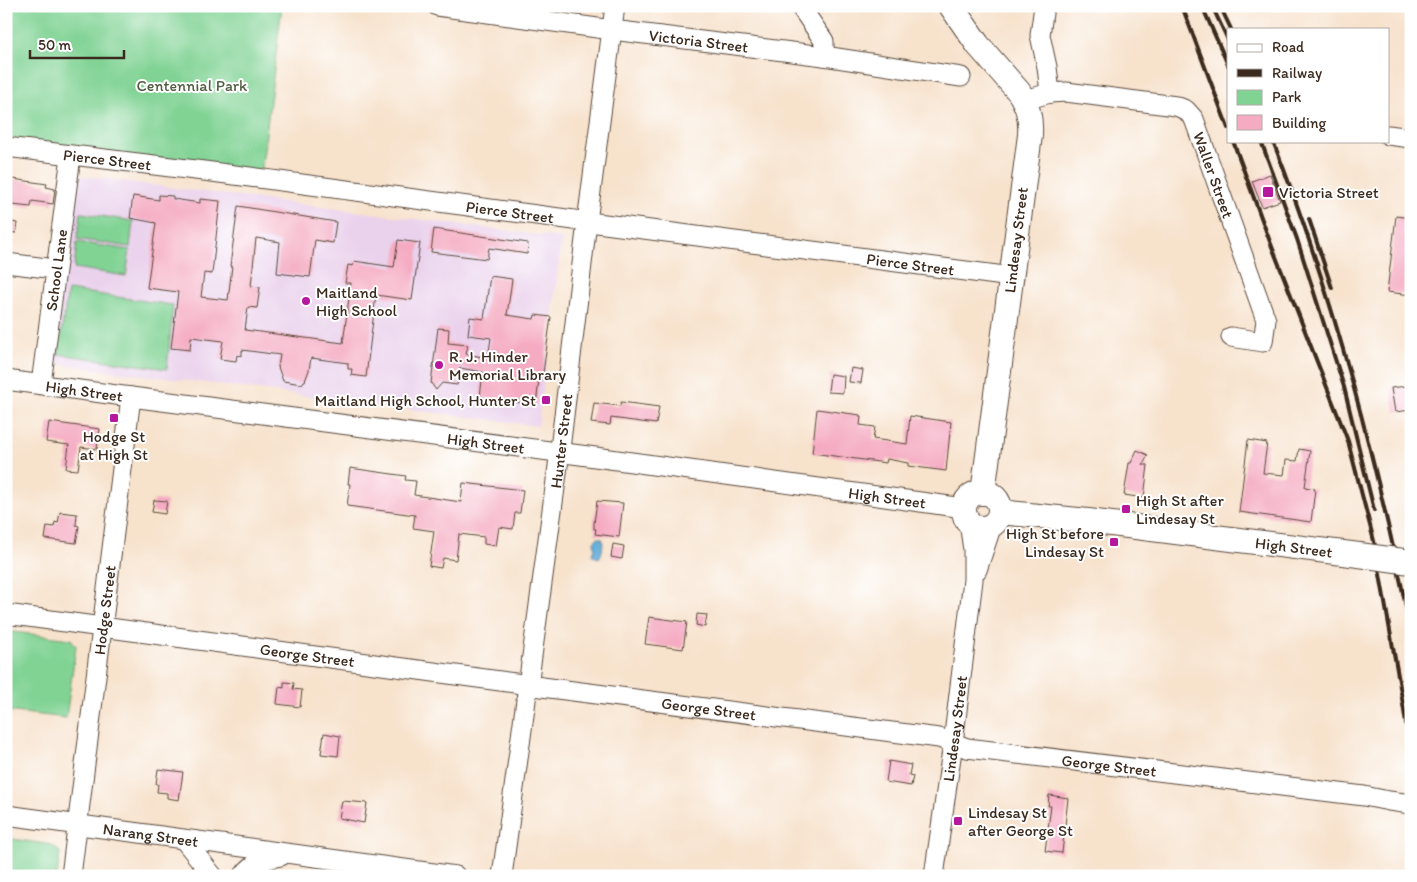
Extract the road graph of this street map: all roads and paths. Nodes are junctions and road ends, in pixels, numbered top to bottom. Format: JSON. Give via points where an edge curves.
{"nodes":[{"id":1,"x":437,"y":6,"type":"edge"},
{"id":2,"x":615,"y":6,"type":"edge"},
{"id":3,"x":800,"y":6,"type":"edge"},
{"id":4,"x":951,"y":6,"type":"edge"},
{"id":5,"x":1044,"y":6,"type":"edge"},
{"id":6,"x":612,"y":30,"type":"junction"},
{"id":7,"x":824,"y":56,"type":"junction"},
{"id":8,"x":960,"y":77,"type":"dead end"},
{"id":9,"x":1050,"y":93,"type":"junction"},
{"id":10,"x":1025,"y":100,"type":"junction"},
{"id":11,"x":1390,"y":135,"type":"edge"},
{"id":12,"x":1411,"y":138,"type":"edge"},
{"id":13,"x":6,"y":147,"type":"edge"},
{"id":14,"x":71,"y":156,"type":"junction"},
{"id":15,"x":587,"y":222,"type":"junction"},
{"id":16,"x":6,"y":263,"type":"edge"},
{"id":17,"x":55,"y":269,"type":"junction"},
{"id":18,"x":1012,"y":277,"type":"junction"},
{"id":19,"x":1231,"y":337,"type":"dead end"},
{"id":20,"x":6,"y":380,"type":"edge"},
{"id":21,"x":41,"y":384,"type":"junction"},
{"id":22,"x":131,"y":397,"type":"junction"},
{"id":23,"x":560,"y":452,"type":"junction"},
{"id":24,"x":983,"y":493,"type":"junction"},
{"id":25,"x":967,"y":515,"type":"junction"},
{"id":26,"x":996,"y":519,"type":"junction"},
{"id":27,"x":1411,"y":562,"type":"edge"},
{"id":28,"x":974,"y":580,"type":"junction"},
{"id":29,"x":6,"y":614,"type":"edge"},
{"id":30,"x":102,"y":627,"type":"junction"},
{"id":31,"x":528,"y":685,"type":"junction"},
{"id":32,"x":953,"y":743,"type":"junction"},
{"id":33,"x":1411,"y":804,"type":"edge"},
{"id":34,"x":6,"y":815,"type":"edge"},
{"id":35,"x":77,"y":824,"type":"junction"},
{"id":36,"x":184,"y":840,"type":"junction"},
{"id":37,"x":295,"y":853,"type":"junction"},
{"id":38,"x":71,"y":876,"type":"edge"},
{"id":39,"x":213,"y":876,"type":"edge"},
{"id":40,"x":243,"y":876,"type":"edge"},
{"id":41,"x":456,"y":876,"type":"edge"},
{"id":42,"x":502,"y":876,"type":"edge"},
{"id":43,"x":934,"y":876,"type":"edge"}],
"edges":[{"from":1,"to":6,"type":"street","name":"Victoria Street"},
{"from":2,"to":6,"type":"street","name":"Hunter Street"},
{"from":3,"to":7,"type":"street","via":[[824,41]]},
{"from":4,"to":10,"type":"main road","via":[[978,45]]},
{"from":5,"to":9,"type":"street","via":[[1040,35]]},
{"from":6,"to":7,"type":"street","name":"Victoria Street"},
{"from":6,"to":15,"type":"street","name":"Hunter Street"},
{"from":7,"to":8,"type":"street","name":"Victoria Street"},
{"from":9,"to":10,"type":"street"},
{"from":9,"to":19,"type":"street","name":"Waller Street","via":[[1066,92],[1176,106],[1186,110],[1194,119],[1266,320],[1263,342]]},
{"from":10,"to":18,"type":"main road","name":"Lindesay Street","via":[[1030,134]]},
{"from":11,"to":12,"type":"street"},
{"from":13,"to":14,"type":"street","name":"Pierce Street"},
{"from":14,"to":15,"type":"street","name":"Pierce Street"},
{"from":14,"to":17,"type":"street","name":"School Lane"},
{"from":15,"to":18,"type":"street","name":"Pierce Street"},
{"from":15,"to":23,"type":"street","name":"Hunter Street"},
{"from":16,"to":17,"type":"street"},
{"from":17,"to":21,"type":"street","name":"School Lane"},
{"from":18,"to":24,"type":"main road","name":"Lindesay Street"},
{"from":20,"to":21,"type":"street","name":"High Street"},
{"from":21,"to":22,"type":"street","name":"High Street"},
{"from":22,"to":23,"type":"street","name":"High Street"},
{"from":22,"to":30,"type":"street","name":"Hodge Street"},
{"from":23,"to":25,"type":"street","name":"High Street"},
{"from":23,"to":31,"type":"street","name":"Hunter Street"},
{"from":24,"to":25,"type":"main road","via":[[968,500]]},
{"from":24,"to":26,"type":"main road","via":[[999,504]]},
{"from":25,"to":26,"type":"main road","via":[[980,528],[989,527]]},
{"from":25,"to":28,"type":"street","name":"Lindesay Street"},
{"from":26,"to":27,"type":"main road","name":"High Street","bridge":true,"via":[[1088,521]]},
{"from":26,"to":28,"type":"street","name":"Lindesay Street"},
{"from":28,"to":32,"type":"street","name":"Lindesay Street"},
{"from":29,"to":30,"type":"street","name":"George Street"},
{"from":30,"to":31,"type":"street","name":"George Street"},
{"from":30,"to":35,"type":"street","name":"Hodge Street"},
{"from":31,"to":32,"type":"street","name":"George Street","via":[[939,738]]},
{"from":31,"to":42,"type":"street","name":"Hunter Street"},
{"from":32,"to":33,"type":"street","name":"George Street","via":[[968,748]]},
{"from":32,"to":43,"type":"street","name":"Lindesay Street"},
{"from":34,"to":35,"type":"street","name":"Narang Street"},
{"from":35,"to":36,"type":"street","name":"Narang Street"},
{"from":35,"to":38,"type":"street","name":"Hodge Street"},
{"from":36,"to":37,"type":"street","name":"Narang Street"},
{"from":36,"to":39,"type":"street"},
{"from":37,"to":40,"type":"street","name":"Narang Street","via":[[263,860]]},
{"from":37,"to":41,"type":"street","name":"Narang Street"}]}
